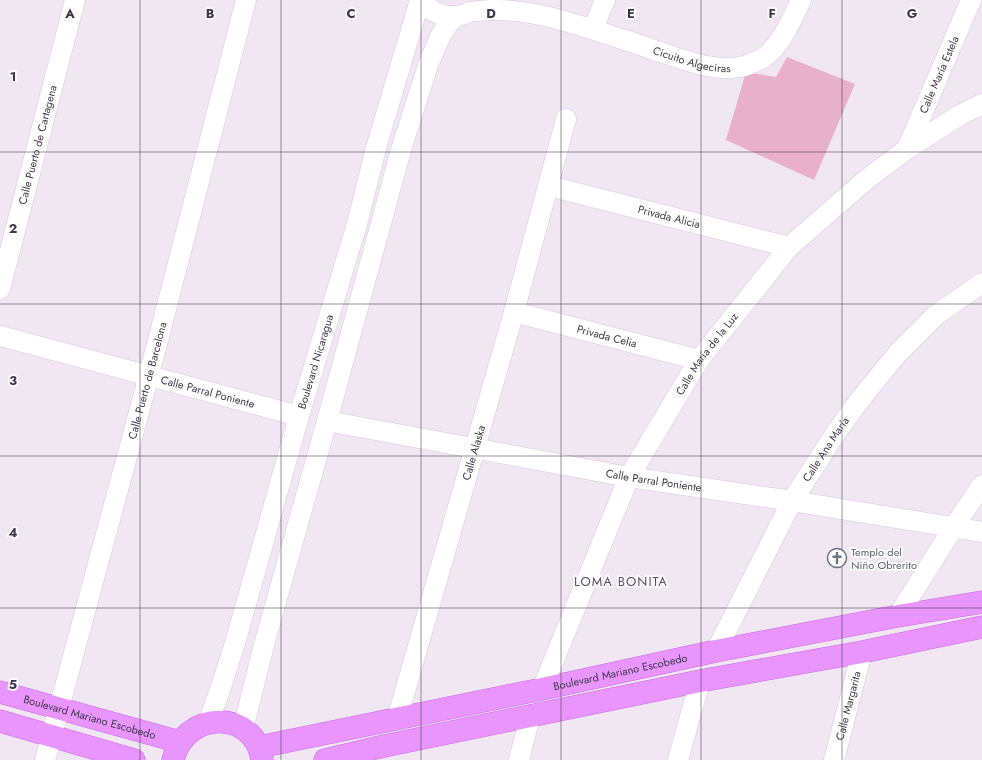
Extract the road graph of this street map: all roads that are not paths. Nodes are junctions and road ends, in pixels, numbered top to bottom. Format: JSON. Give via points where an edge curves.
{"nodes":[{"id":1,"x":75,"y":0,"type":"edge"},
{"id":2,"x":246,"y":0,"type":"edge"},
{"id":3,"x":420,"y":0,"type":"edge"},
{"id":4,"x":511,"y":0,"type":"edge"},
{"id":5,"x":605,"y":0,"type":"edge"},
{"id":6,"x":801,"y":0,"type":"edge"},
{"id":7,"x":971,"y":0,"type":"edge"},
{"id":8,"x":469,"y":9,"type":"edge"},
{"id":9,"x":554,"y":18,"type":"junction"},
{"id":10,"x":593,"y":29,"type":"junction"},
{"id":11,"x":982,"y":104,"type":"edge"},
{"id":12,"x":566,"y":119,"type":"dead end"},
{"id":13,"x":907,"y":149,"type":"junction"},
{"id":14,"x":549,"y":186,"type":"junction"},
{"id":15,"x":789,"y":247,"type":"junction"},
{"id":16,"x":982,"y":283,"type":"edge"},
{"id":17,"x":0,"y":289,"type":"edge"},
{"id":18,"x":514,"y":312,"type":"junction"},
{"id":19,"x":0,"y":336,"type":"edge"},
{"id":20,"x":699,"y":360,"type":"junction"},
{"id":21,"x":149,"y":376,"type":"junction"},
{"id":22,"x":299,"y":416,"type":"junction"},
{"id":23,"x":327,"y":421,"type":"junction"},
{"id":24,"x":474,"y":449,"type":"junction"},
{"id":25,"x":629,"y":477,"type":"junction"},
{"id":26,"x":982,"y":485,"type":"edge"},
{"id":27,"x":792,"y":501,"type":"junction"},
{"id":28,"x":953,"y":528,"type":"junction"},
{"id":29,"x":982,"y":532,"type":"edge"},
{"id":30,"x":982,"y":602,"type":"edge"},
{"id":31,"x":898,"y":616,"type":"junction"},
{"id":32,"x":982,"y":627,"type":"edge"},
{"id":33,"x":716,"y":651,"type":"junction"},
{"id":34,"x":862,"y":652,"type":"junction"},
{"id":35,"x":700,"y":681,"type":"junction"},
{"id":36,"x":542,"y":689,"type":"junction"},
{"id":37,"x":0,"y":692,"type":"edge"},
{"id":38,"x":59,"y":708,"type":"junction"},
{"id":39,"x":530,"y":716,"type":"junction"},
{"id":40,"x":397,"y":719,"type":"junction"},
{"id":41,"x":0,"y":721,"type":"edge"},
{"id":42,"x":208,"y":723,"type":"junction"},
{"id":43,"x":243,"y":729,"type":"junction"},
{"id":44,"x":52,"y":736,"type":"junction"},
{"id":45,"x":177,"y":751,"type":"edge"},
{"id":46,"x":383,"y":753,"type":"edge"},
{"id":47,"x":260,"y":754,"type":"edge"},
{"id":48,"x":45,"y":760,"type":"edge"},
{"id":49,"x":134,"y":760,"type":"edge"},
{"id":50,"x":325,"y":760,"type":"edge"},
{"id":51,"x":519,"y":760,"type":"edge"},
{"id":52,"x":678,"y":760,"type":"edge"},
{"id":53,"x":834,"y":760,"type":"edge"}],
"edges":[{"from":1,"to":17,"type":"street","name":"Calle Puerto de Cartagena"},
{"from":2,"to":21,"type":"street","name":"Calle Puerto de Barcelona"},
{"from":3,"to":8,"type":"street","name":"Cicuito Algeciras","via":[[439,14]]},
{"from":3,"to":22,"type":"street","name":"Boulevard Nicaragua","via":[[376,148],[357,224]]},
{"from":4,"to":9,"type":"street","name":"Cicuito Algeciras"},
{"from":5,"to":10,"type":"street"},
{"from":6,"to":10,"type":"street","name":"Cicuito Algeciras","via":[[778,43],[763,57],[741,67],[696,64]]},
{"from":7,"to":13,"type":"street","name":"Calle María Estela"},
{"from":8,"to":9,"type":"street","name":"Cicuito Algeciras","via":[[504,9]]},
{"from":8,"to":23,"type":"street","via":[[449,23],[428,66],[400,150]]},
{"from":9,"to":10,"type":"street","name":"Cicuito Algeciras"},
{"from":11,"to":13,"type":"street","name":"Calle María de la Luz"},
{"from":12,"to":14,"type":"street","name":"Calle Alaska"},
{"from":13,"to":15,"type":"street","name":"Calle María de la Luz"},
{"from":14,"to":15,"type":"street","name":"Privada Alicia"},
{"from":14,"to":18,"type":"street","name":"Calle Alaska"},
{"from":15,"to":20,"type":"street","name":"Calle María de la Luz"},
{"from":16,"to":27,"type":"street","name":"Calle Ana María","via":[[936,316],[898,353],[837,431]]},
{"from":18,"to":20,"type":"street","name":"Privada Celia"},
{"from":18,"to":24,"type":"street","name":"Calle Alaska"},
{"from":19,"to":21,"type":"street","name":"Calle Parral Poniente"},
{"from":20,"to":25,"type":"street","name":"Calle María de la Luz"},
{"from":21,"to":22,"type":"street","name":"Calle Parral Poniente"},
{"from":21,"to":38,"type":"street","name":"Calle Puerto de Barcelona"},
{"from":22,"to":42,"type":"street","name":"Boulevard Nicaragua","via":[[236,643]]},
{"from":23,"to":24,"type":"street","name":"Calle Parral Poniente"},
{"from":23,"to":43,"type":"street"},
{"from":24,"to":25,"type":"street","name":"Calle Parral Poniente"},
{"from":24,"to":40,"type":"street","name":"Calle Alaska"},
{"from":25,"to":27,"type":"street","name":"Calle Parral Poniente"},
{"from":25,"to":36,"type":"street","name":"Calle María de la Luz"},
{"from":26,"to":28,"type":"street"},
{"from":27,"to":28,"type":"street","name":"Calle Parral Poniente"},
{"from":27,"to":33,"type":"street","name":"Calle Ana María"},
{"from":28,"to":29,"type":"street","name":"Calle Parral Poniente"},
{"from":28,"to":31,"type":"street"},
{"from":30,"to":31,"type":"main road","name":"Boulevard Mariano Escobedo"},
{"from":31,"to":33,"type":"main road","name":"Boulevard Mariano Escobedo"},
{"from":32,"to":34,"type":"main road"},
{"from":33,"to":36,"type":"main road","name":"Boulevard Mariano Escobedo"},
{"from":34,"to":35,"type":"main road"},
{"from":34,"to":53,"type":"street","name":"Calle Margarita"},
{"from":35,"to":39,"type":"main road"},
{"from":35,"to":52,"type":"street"},
{"from":36,"to":40,"type":"main road","name":"Boulevard Mariano Escobedo"},
{"from":37,"to":38,"type":"main road","name":"Boulevard Mariano Escobedo"},
{"from":38,"to":44,"type":"street","name":"Calle Puerto de Barcelona"},
{"from":38,"to":45,"type":"main road","name":"Boulevard Mariano Escobedo"},
{"from":39,"to":46,"type":"main road"},
{"from":39,"to":51,"type":"street"},
{"from":40,"to":47,"type":"main road","name":"Boulevard Mariano Escobedo"},
{"from":41,"to":44,"type":"main road"},
{"from":42,"to":43,"type":"main road","via":[[232,724]]},
{"from":42,"to":45,"type":"main road","via":[[192,730]]},
{"from":43,"to":47,"type":"main road","via":[[252,737]]},
{"from":44,"to":48,"type":"street","name":"Calle Puerto de Barcelona"},
{"from":44,"to":49,"type":"main road"},
{"from":46,"to":50,"type":"main road"}]}
